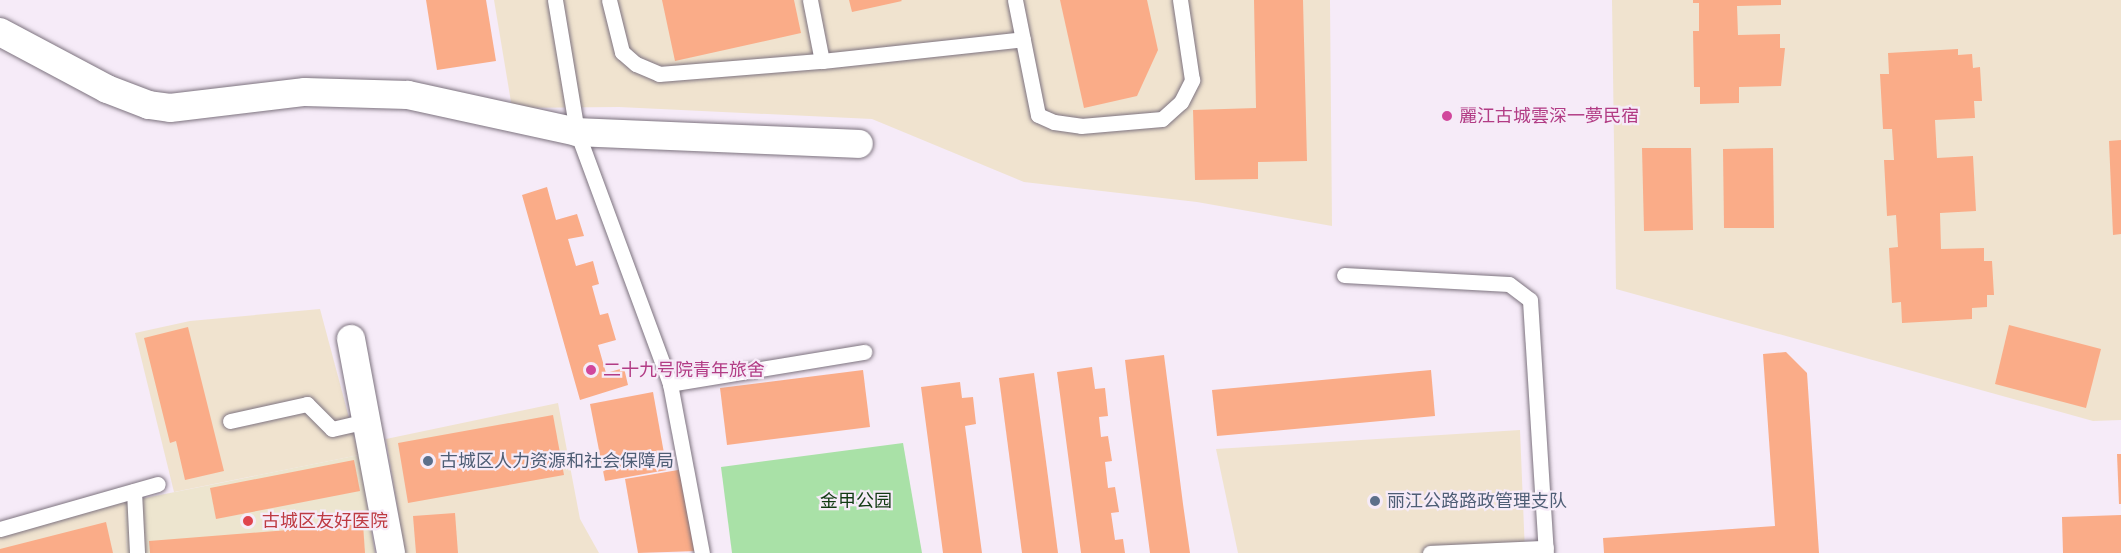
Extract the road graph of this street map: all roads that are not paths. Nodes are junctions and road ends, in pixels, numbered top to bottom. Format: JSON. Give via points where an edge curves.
{"nodes":[{"id":1,"x":555,"y":0,"type":"edge"},
{"id":2,"x":609,"y":0,"type":"edge"},
{"id":3,"x":810,"y":0,"type":"edge"},
{"id":4,"x":1015,"y":0,"type":"edge"},
{"id":5,"x":1180,"y":0,"type":"edge"},
{"id":6,"x":0,"y":32,"type":"edge"},
{"id":7,"x":1023,"y":39,"type":"junction"},
{"id":8,"x":822,"y":61,"type":"junction"},
{"id":9,"x":577,"y":132,"type":"junction"},
{"id":10,"x":858,"y":144,"type":"dead end"},
{"id":11,"x":1344,"y":275,"type":"dead end"},
{"id":12,"x":351,"y":339,"type":"dead end"},
{"id":13,"x":864,"y":352,"type":"dead end"},
{"id":14,"x":670,"y":384,"type":"junction"},
{"id":15,"x":230,"y":420,"type":"dead end"},
{"id":16,"x":366,"y":421,"type":"junction"},
{"id":17,"x":158,"y":484,"type":"dead end"},
{"id":18,"x":134,"y":490,"type":"junction"},
{"id":19,"x":0,"y":529,"type":"edge"},
{"id":20,"x":1546,"y":551,"type":"edge"},
{"id":21,"x":137,"y":553,"type":"edge"},
{"id":22,"x":391,"y":553,"type":"edge"},
{"id":23,"x":702,"y":553,"type":"edge"},
{"id":24,"x":1430,"y":553,"type":"edge"}],
"edges":[{"from":1,"to":9,"type":"lane"},
{"from":2,"to":8,"type":"lane","via":[[621,52],[659,74]]},
{"from":3,"to":8,"type":"lane"},
{"from":4,"to":7,"type":"lane"},
{"from":5,"to":7,"type":"lane","via":[[1192,80],[1180,102],[1162,119],[1081,126],[1038,115]]},
{"from":6,"to":9,"type":"street","via":[[107,89],[149,105],[170,108],[305,92],[408,94]]},
{"from":7,"to":8,"type":"lane"},
{"from":9,"to":10,"type":"street"},
{"from":9,"to":14,"type":"lane"},
{"from":11,"to":20,"type":"lane","via":[[1509,284],[1530,300]]},
{"from":12,"to":16,"type":"street"},
{"from":13,"to":14,"type":"lane"},
{"from":14,"to":23,"type":"lane"},
{"from":15,"to":16,"type":"lane","via":[[307,404],[332,429]]},
{"from":16,"to":22,"type":"street"},
{"from":17,"to":18,"type":"lane"},
{"from":18,"to":19,"type":"lane"},
{"from":18,"to":21,"type":"lane"},
{"from":20,"to":24,"type":"lane"}]}
